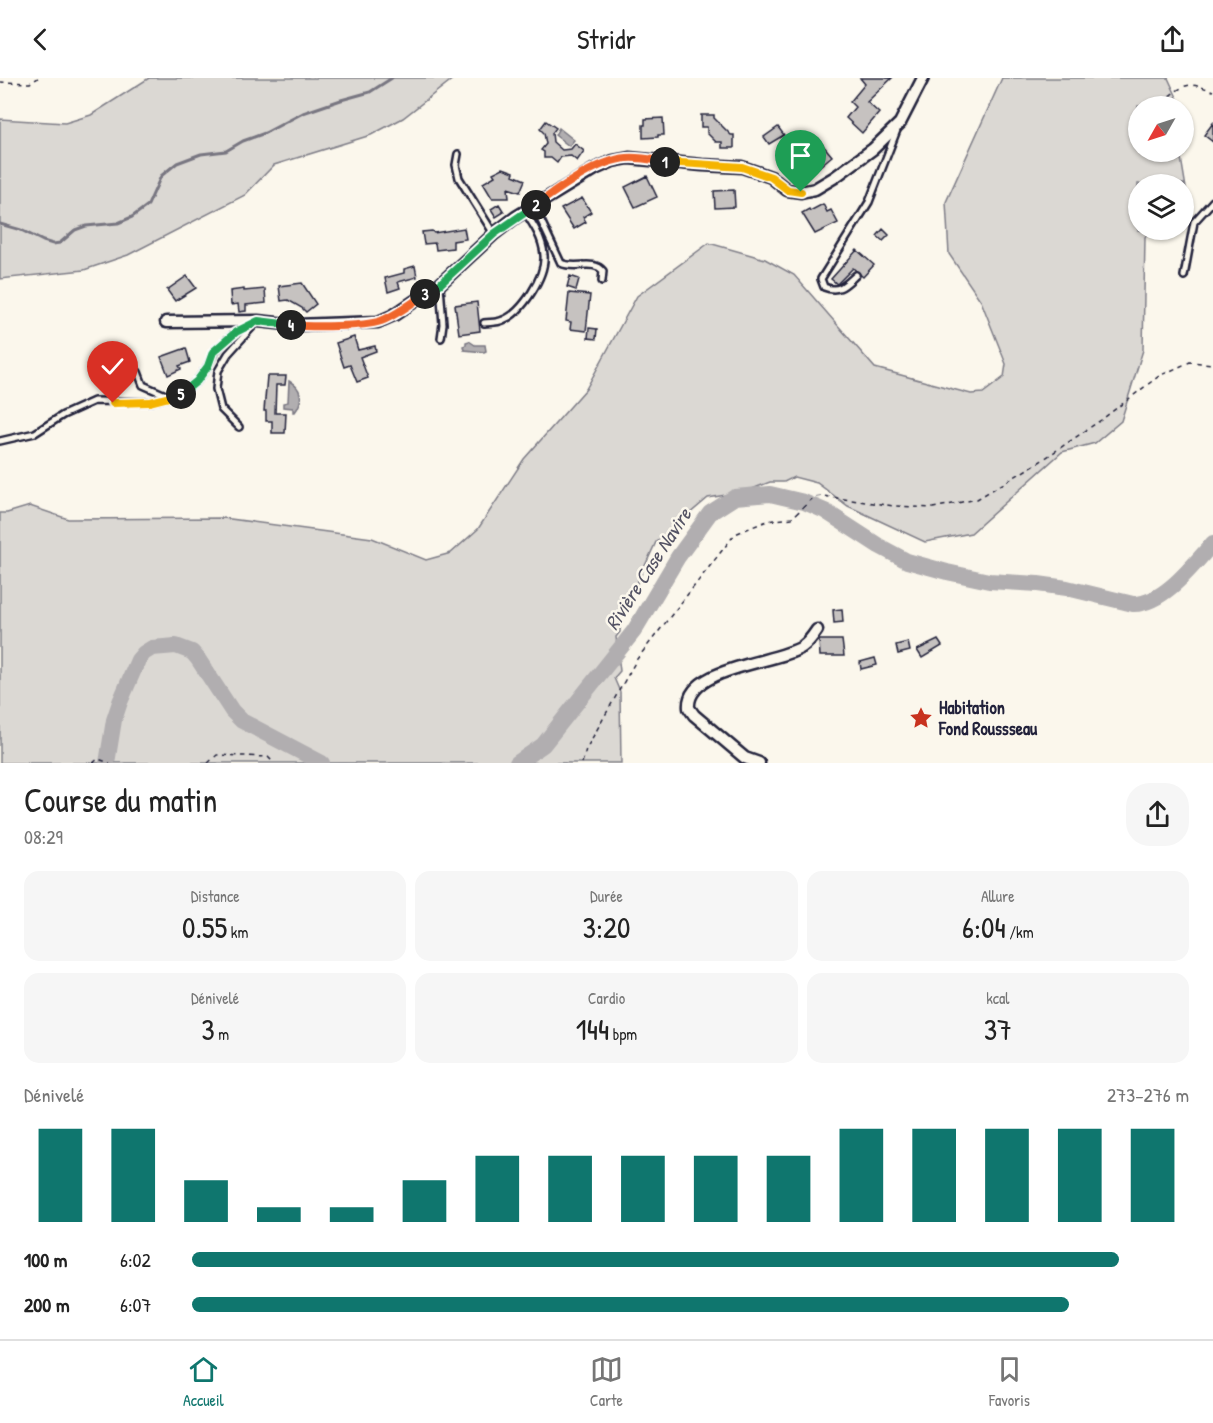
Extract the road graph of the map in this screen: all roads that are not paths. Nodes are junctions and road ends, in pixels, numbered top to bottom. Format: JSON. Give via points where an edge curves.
{"nodes":[{"id":1,"x":923,"y":78,"type":"edge"},
{"id":2,"x":900,"y":123,"type":"junction"},
{"id":3,"x":458,"y":154,"type":"dead end"},
{"id":4,"x":1213,"y":201,"type":"edge"},
{"id":5,"x":529,"y":209,"type":"junction"},
{"id":6,"x":494,"y":234,"type":"junction"},
{"id":7,"x":856,"y":275,"type":"dead end"},
{"id":8,"x":1184,"y":276,"type":"dead end"},
{"id":9,"x":602,"y":281,"type":"dead end"},
{"id":10,"x":440,"y":284,"type":"junction"},
{"id":11,"x":258,"y":321,"type":"junction"},
{"id":12,"x":166,"y":322,"type":"dead end"},
{"id":13,"x":484,"y":323,"type":"dead end"},
{"id":14,"x":441,"y":338,"type":"dead end"},
{"id":15,"x":138,"y":372,"type":"dead end"},
{"id":16,"x":170,"y":397,"type":"junction"},
{"id":17,"x":239,"y":427,"type":"dead end"},
{"id":18,"x":0,"y":441,"type":"edge"},
{"id":19,"x":817,"y":630,"type":"dead end"},
{"id":20,"x":759,"y":763,"type":"edge"}],
"edges":[{"from":1,"to":2,"type":"street"},
{"from":2,"to":5,"type":"street","via":[[873,149],[815,189],[788,190],[771,177],[742,167],[629,158],[595,169]]},
{"from":2,"to":7,"type":"lane","via":[[869,202],[821,279],[824,287],[840,289]]},
{"from":3,"to":6,"type":"lane","via":[[459,178]]},
{"from":4,"to":8,"type":"lane","via":[[1194,222]]},
{"from":5,"to":6,"type":"street"},
{"from":5,"to":9,"type":"lane","via":[[561,263],[600,267]]},
{"from":5,"to":13,"type":"lane","via":[[544,252],[540,274],[533,291],[512,315],[502,321]]},
{"from":6,"to":10,"type":"street"},
{"from":10,"to":11,"type":"street","via":[[378,322],[296,325]]},
{"from":10,"to":14,"type":"lane"},
{"from":11,"to":12,"type":"street"},
{"from":11,"to":16,"type":"lane","via":[[236,332],[213,352],[197,381]]},
{"from":11,"to":17,"type":"lane","via":[[218,371],[216,389],[221,409]]},
{"from":15,"to":16,"type":"lane","via":[[143,385]]},
{"from":16,"to":18,"type":"lane","via":[[150,402],[94,401],[35,433]]},
{"from":19,"to":20,"type":"street","via":[[800,648],[721,674],[690,695],[689,708],[698,719],[745,758]]}]}
